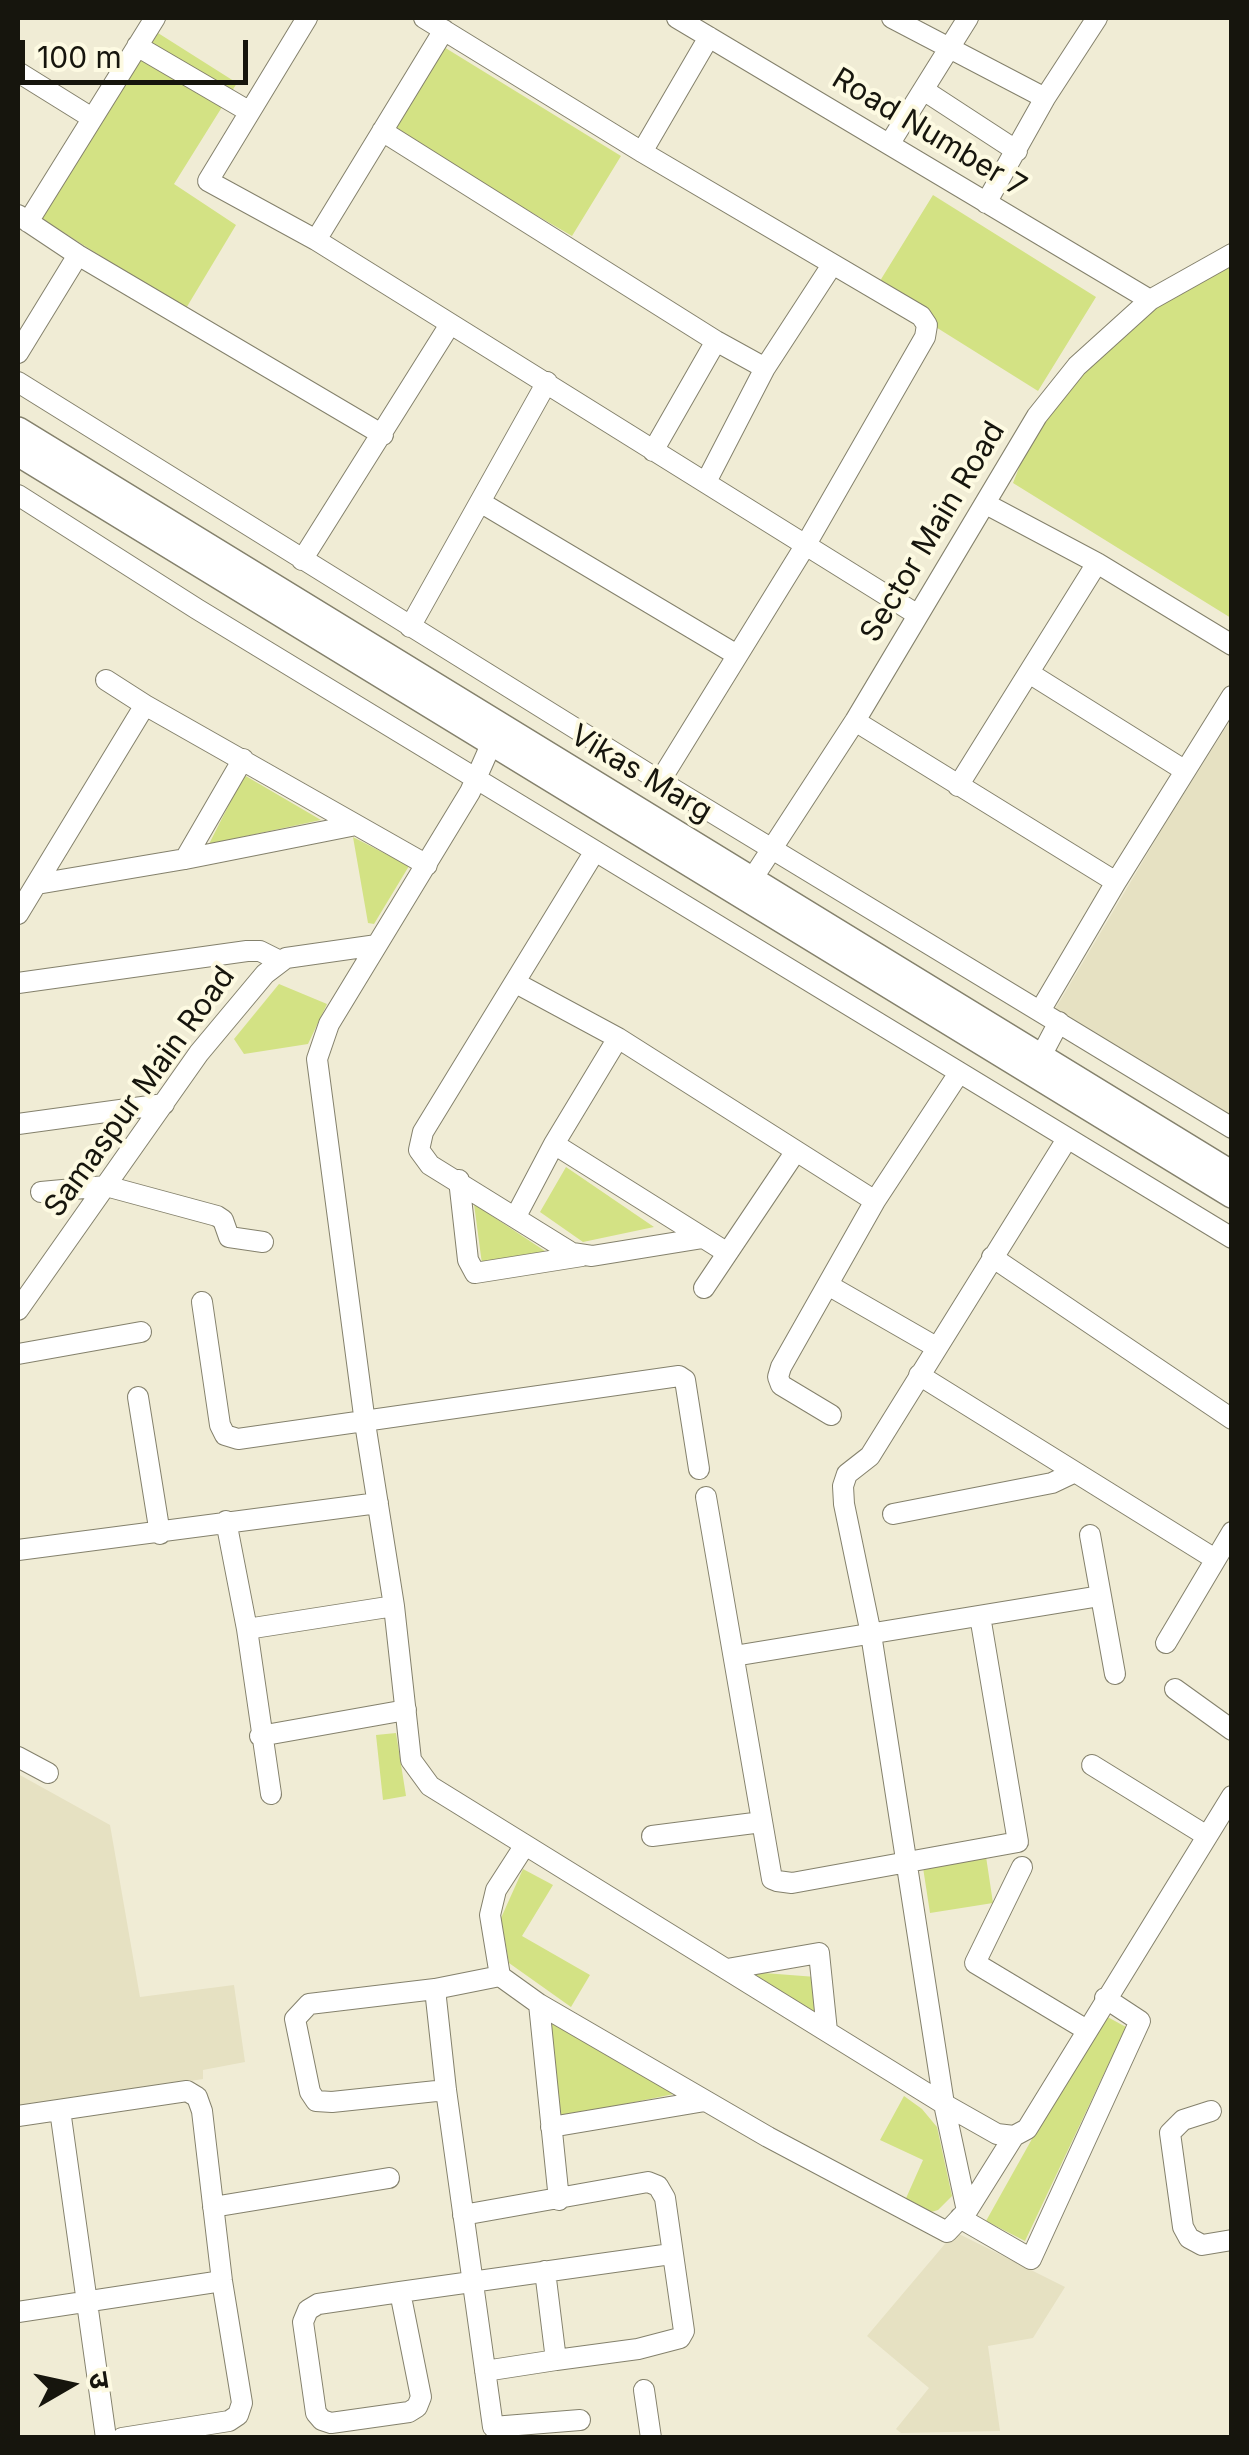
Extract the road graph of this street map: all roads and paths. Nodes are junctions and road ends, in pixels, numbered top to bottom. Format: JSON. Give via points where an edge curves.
{"nodes":[{"id":1,"x":153,"y":18,"type":"edge"},
{"id":2,"x":307,"y":18,"type":"edge"},
{"id":3,"x":424,"y":18,"type":"edge"},
{"id":4,"x":678,"y":18,"type":"edge"},
{"id":5,"x":892,"y":18,"type":"edge"},
{"id":6,"x":968,"y":18,"type":"edge"},
{"id":7,"x":1096,"y":18,"type":"edge"},
{"id":8,"x":444,"y":30,"type":"junction"},
{"id":9,"x":708,"y":36,"type":"junction"},
{"id":10,"x":137,"y":46,"type":"junction"},
{"id":11,"x":948,"y":50,"type":"junction"},
{"id":12,"x":18,"y":72,"type":"edge"},
{"id":13,"x":925,"y":91,"type":"junction"},
{"id":14,"x":1045,"y":98,"type":"junction"},
{"id":15,"x":250,"y":112,"type":"junction"},
{"id":16,"x":92,"y":118,"type":"junction"},
{"id":17,"x":382,"y":131,"type":"junction"},
{"id":18,"x":890,"y":143,"type":"junction"},
{"id":19,"x":1017,"y":151,"type":"junction"},
{"id":20,"x":642,"y":152,"type":"junction"},
{"id":21,"x":986,"y":204,"type":"junction"},
{"id":22,"x":23,"y":219,"type":"edge"},
{"id":23,"x":316,"y":240,"type":"junction"},
{"id":24,"x":1232,"y":254,"type":"edge"},
{"id":25,"x":78,"y":255,"type":"junction"},
{"id":26,"x":832,"y":265,"type":"junction"},
{"id":27,"x":1150,"y":300,"type":"junction"},
{"id":28,"x":449,"y":326,"type":"junction"},
{"id":29,"x":716,"y":341,"type":"junction"},
{"id":30,"x":18,"y":353,"type":"edge"},
{"id":31,"x":765,"y":368,"type":"junction"},
{"id":32,"x":18,"y":382,"type":"edge"},
{"id":33,"x":547,"y":382,"type":"junction"},
{"id":34,"x":18,"y":430,"type":"edge"},
{"id":35,"x":383,"y":436,"type":"junction"},
{"id":36,"x":653,"y":451,"type":"junction"},
{"id":37,"x":18,"y":453,"type":"edge"},
{"id":38,"x":706,"y":482,"type":"junction"},
{"id":39,"x":18,"y":495,"type":"edge"},
{"id":40,"x":480,"y":502,"type":"junction"},
{"id":41,"x":986,"y":504,"type":"junction"},
{"id":42,"x":805,"y":546,"type":"junction"},
{"id":43,"x":302,"y":560,"type":"junction"},
{"id":44,"x":1097,"y":562,"type":"junction"},
{"id":45,"x":918,"y":615,"type":"junction"},
{"id":46,"x":410,"y":627,"type":"junction"},
{"id":47,"x":1232,"y":645,"type":"edge"},
{"id":48,"x":737,"y":655,"type":"junction"},
{"id":49,"x":1029,"y":672,"type":"junction"},
{"id":50,"x":106,"y":680,"type":"dead end"},
{"id":51,"x":1232,"y":696,"type":"edge"},
{"id":52,"x":145,"y":705,"type":"junction"},
{"id":53,"x":855,"y":720,"type":"junction"},
{"id":54,"x":496,"y":733,"type":"junction"},
{"id":55,"x":243,"y":759,"type":"junction"},
{"id":56,"x":1184,"y":770,"type":"junction"},
{"id":57,"x":476,"y":778,"type":"junction"},
{"id":58,"x":660,"y":781,"type":"junction"},
{"id":59,"x":958,"y":786,"type":"junction"},
{"id":60,"x":356,"y":825,"type":"junction"},
{"id":61,"x":771,"y":848,"type":"junction"},
{"id":62,"x":594,"y":850,"type":"junction"},
{"id":63,"x":185,"y":860,"type":"junction"},
{"id":64,"x":428,"y":865,"type":"junction"},
{"id":65,"x":1116,"y":882,"type":"junction"},
{"id":66,"x":37,"y":884,"type":"junction"},
{"id":67,"x":746,"y":887,"type":"junction"},
{"id":68,"x":18,"y":914,"type":"edge"},
{"id":69,"x":377,"y":945,"type":"junction"},
{"id":70,"x":280,"y":961,"type":"junction"},
{"id":71,"x":516,"y":982,"type":"junction"},
{"id":72,"x":18,"y":984,"type":"edge"},
{"id":73,"x":1050,"y":1016,"type":"junction"},
{"id":74,"x":618,"y":1038,"type":"junction"},
{"id":75,"x":1041,"y":1056,"type":"junction"},
{"id":76,"x":959,"y":1073,"type":"junction"},
{"id":77,"x":164,"y":1104,"type":"junction"},
{"id":78,"x":18,"y":1124,"type":"edge"},
{"id":79,"x":1232,"y":1128,"type":"edge"},
{"id":80,"x":1067,"y":1140,"type":"junction"},
{"id":81,"x":554,"y":1144,"type":"junction"},
{"id":82,"x":796,"y":1151,"type":"junction"},
{"id":83,"x":1232,"y":1174,"type":"edge"},
{"id":84,"x":458,"y":1180,"type":"junction"},
{"id":85,"x":106,"y":1186,"type":"junction"},
{"id":86,"x":40,"y":1192,"type":"dead end"},
{"id":87,"x":1232,"y":1195,"type":"edge"},
{"id":88,"x":875,"y":1201,"type":"junction"},
{"id":89,"x":516,"y":1216,"type":"junction"},
{"id":90,"x":704,"y":1238,"type":"junction"},
{"id":91,"x":1232,"y":1238,"type":"edge"},
{"id":92,"x":264,"y":1242,"type":"dead end"},
{"id":93,"x":726,"y":1252,"type":"junction"},
{"id":94,"x":583,"y":1256,"type":"junction"},
{"id":95,"x":992,"y":1257,"type":"junction"},
{"id":96,"x":828,"y":1285,"type":"junction"},
{"id":97,"x":704,"y":1288,"type":"dead end"},
{"id":98,"x":202,"y":1302,"type":"dead end"},
{"id":99,"x":18,"y":1310,"type":"edge"},
{"id":100,"x":141,"y":1332,"type":"dead end"},
{"id":101,"x":936,"y":1346,"type":"junction"},
{"id":102,"x":18,"y":1354,"type":"edge"},
{"id":103,"x":919,"y":1374,"type":"junction"},
{"id":104,"x":138,"y":1396,"type":"dead end"},
{"id":105,"x":830,"y":1415,"type":"dead end"},
{"id":106,"x":1232,"y":1419,"type":"edge"},
{"id":107,"x":365,"y":1423,"type":"junction"},
{"id":108,"x":699,"y":1469,"type":"dead end"},
{"id":109,"x":1073,"y":1473,"type":"junction"},
{"id":110,"x":706,"y":1497,"type":"dead end"},
{"id":111,"x":378,"y":1503,"type":"junction"},
{"id":112,"x":893,"y":1514,"type":"dead end"},
{"id":113,"x":226,"y":1521,"type":"junction"},
{"id":114,"x":1232,"y":1532,"type":"edge"},
{"id":115,"x":160,"y":1534,"type":"junction"},
{"id":116,"x":1090,"y":1535,"type":"dead end"},
{"id":117,"x":18,"y":1550,"type":"edge"},
{"id":118,"x":1215,"y":1559,"type":"junction"},
{"id":119,"x":1100,"y":1596,"type":"junction"},
{"id":120,"x":394,"y":1606,"type":"junction"},
{"id":121,"x":980,"y":1616,"type":"junction"},
{"id":122,"x":247,"y":1629,"type":"junction"},
{"id":123,"x":870,"y":1634,"type":"junction"},
{"id":124,"x":1166,"y":1643,"type":"dead end"},
{"id":125,"x":734,"y":1656,"type":"junction"},
{"id":126,"x":1114,"y":1674,"type":"dead end"},
{"id":127,"x":1175,"y":1689,"type":"dead end"},
{"id":128,"x":406,"y":1710,"type":"junction"},
{"id":129,"x":1232,"y":1730,"type":"edge"},
{"id":130,"x":260,"y":1736,"type":"junction"},
{"id":131,"x":18,"y":1757,"type":"edge"},
{"id":132,"x":1092,"y":1765,"type":"dead end"},
{"id":133,"x":48,"y":1773,"type":"dead end"},
{"id":134,"x":271,"y":1794,"type":"dead end"},
{"id":135,"x":1232,"y":1796,"type":"edge"},
{"id":136,"x":762,"y":1822,"type":"junction"},
{"id":137,"x":652,"y":1836,"type":"dead end"},
{"id":138,"x":1206,"y":1836,"type":"junction"},
{"id":139,"x":525,"y":1845,"type":"junction"},
{"id":140,"x":907,"y":1860,"type":"junction"},
{"id":141,"x":1022,"y":1868,"type":"dead end"},
{"id":142,"x":726,"y":1968,"type":"junction"},
{"id":143,"x":500,"y":1976,"type":"junction"},
{"id":144,"x":435,"y":1989,"type":"junction"},
{"id":145,"x":1105,"y":1998,"type":"junction"},
{"id":146,"x":538,"y":2004,"type":"junction"},
{"id":147,"x":1085,"y":2029,"type":"junction"},
{"id":148,"x":827,"y":2031,"type":"junction"},
{"id":149,"x":446,"y":2090,"type":"junction"},
{"id":150,"x":705,"y":2101,"type":"junction"},
{"id":151,"x":944,"y":2104,"type":"junction"},
{"id":152,"x":60,"y":2110,"type":"junction"},
{"id":153,"x":1211,"y":2110,"type":"dead end"},
{"id":154,"x":18,"y":2116,"type":"edge"},
{"id":155,"x":551,"y":2126,"type":"junction"},
{"id":156,"x":1014,"y":2136,"type":"junction"},
{"id":157,"x":389,"y":2178,"type":"dead end"},
{"id":158,"x":559,"y":2200,"type":"junction"},
{"id":159,"x":213,"y":2207,"type":"junction"},
{"id":160,"x":463,"y":2215,"type":"junction"},
{"id":161,"x":963,"y":2215,"type":"junction"},
{"id":162,"x":1232,"y":2240,"type":"edge"},
{"id":163,"x":670,"y":2254,"type":"junction"},
{"id":164,"x":545,"y":2272,"type":"junction"},
{"id":165,"x":222,"y":2280,"type":"junction"},
{"id":166,"x":472,"y":2282,"type":"junction"},
{"id":167,"x":400,"y":2292,"type":"junction"},
{"id":168,"x":87,"y":2302,"type":"junction"},
{"id":169,"x":18,"y":2312,"type":"edge"},
{"id":170,"x":556,"y":2360,"type":"junction"},
{"id":171,"x":485,"y":2371,"type":"junction"},
{"id":172,"x":644,"y":2390,"type":"dead end"},
{"id":173,"x":580,"y":2420,"type":"dead end"},
{"id":174,"x":106,"y":2438,"type":"edge"},
{"id":175,"x":122,"y":2438,"type":"edge"},
{"id":176,"x":651,"y":2438,"type":"edge"}],
"edges":[{"from":1,"to":10,"type":"street"},
{"from":2,"to":15,"type":"street"},
{"from":3,"to":8,"type":"street"},
{"from":4,"to":9,"type":"street","name":"Road Number 7"},
{"from":5,"to":11,"type":"street"},
{"from":6,"to":11,"type":"street"},
{"from":7,"to":14,"type":"street"},
{"from":8,"to":17,"type":"street"},
{"from":8,"to":20,"type":"street"},
{"from":9,"to":18,"type":"street","name":"Road Number 7"},
{"from":9,"to":20,"type":"street"},
{"from":10,"to":15,"type":"street"},
{"from":10,"to":16,"type":"street"},
{"from":11,"to":13,"type":"street"},
{"from":11,"to":14,"type":"street"},
{"from":12,"to":16,"type":"street"},
{"from":13,"to":18,"type":"street"},
{"from":13,"to":19,"type":"street"},
{"from":14,"to":19,"type":"street"},
{"from":15,"to":23,"type":"street","via":[[208,181]]},
{"from":16,"to":22,"type":"street"},
{"from":17,"to":23,"type":"street"},
{"from":17,"to":29,"type":"street"},
{"from":18,"to":21,"type":"street","name":"Road Number 7"},
{"from":19,"to":21,"type":"street"},
{"from":20,"to":26,"type":"street"},
{"from":21,"to":27,"type":"street","name":"Road Number 7"},
{"from":22,"to":25,"type":"street"},
{"from":23,"to":28,"type":"street"},
{"from":24,"to":27,"type":"street","name":"Sector Main Road"},
{"from":25,"to":30,"type":"street"},
{"from":25,"to":35,"type":"street"},
{"from":26,"to":31,"type":"street"},
{"from":26,"to":42,"type":"street","via":[[927,325]]},
{"from":27,"to":41,"type":"street","name":"Sector Main Road","via":[[1077,366],[1037,416]]},
{"from":28,"to":33,"type":"street"},
{"from":28,"to":35,"type":"street"},
{"from":29,"to":31,"type":"street"},
{"from":29,"to":36,"type":"street"},
{"from":31,"to":38,"type":"street"},
{"from":32,"to":43,"type":"street"},
{"from":33,"to":36,"type":"street"},
{"from":33,"to":40,"type":"street"},
{"from":34,"to":54,"type":"main road","name":"Vikas Marg"},
{"from":35,"to":43,"type":"street"},
{"from":36,"to":38,"type":"street"},
{"from":37,"to":54,"type":"main road","name":"Vikas Marg"},
{"from":38,"to":42,"type":"street"},
{"from":39,"to":57,"type":"street"},
{"from":40,"to":46,"type":"street"},
{"from":40,"to":48,"type":"street"},
{"from":41,"to":44,"type":"street"},
{"from":41,"to":45,"type":"street","name":"Sector Main Road"},
{"from":42,"to":45,"type":"street"},
{"from":42,"to":48,"type":"street"},
{"from":43,"to":46,"type":"street"},
{"from":44,"to":47,"type":"street"},
{"from":44,"to":49,"type":"street"},
{"from":45,"to":53,"type":"street","name":"Sector Main Road"},
{"from":46,"to":58,"type":"street"},
{"from":48,"to":58,"type":"street"},
{"from":49,"to":56,"type":"street"},
{"from":49,"to":59,"type":"street"},
{"from":50,"to":52,"type":"street"},
{"from":51,"to":56,"type":"street"},
{"from":52,"to":55,"type":"street"},
{"from":52,"to":66,"type":"street"},
{"from":53,"to":59,"type":"street"},
{"from":53,"to":61,"type":"street","name":"Sector Main Road"},
{"from":54,"to":57,"type":"street"},
{"from":54,"to":67,"type":"main road","name":"Vikas Marg"},
{"from":55,"to":60,"type":"street"},
{"from":55,"to":63,"type":"street"},
{"from":56,"to":65,"type":"street"},
{"from":57,"to":62,"type":"street"},
{"from":57,"to":64,"type":"street"},
{"from":58,"to":61,"type":"street"},
{"from":59,"to":65,"type":"street"},
{"from":60,"to":63,"type":"street"},
{"from":60,"to":64,"type":"street"},
{"from":61,"to":67,"type":"street","name":"Sector Main Road"},
{"from":61,"to":73,"type":"street"},
{"from":62,"to":71,"type":"street"},
{"from":62,"to":76,"type":"street"},
{"from":63,"to":66,"type":"street"},
{"from":64,"to":69,"type":"street"},
{"from":65,"to":73,"type":"street"},
{"from":66,"to":68,"type":"street"},
{"from":67,"to":75,"type":"main road","name":"Vikas Marg"},
{"from":67,"to":87,"type":"main road","name":"Vikas Marg"},
{"from":69,"to":70,"type":"street"},
{"from":69,"to":107,"type":"street","via":[[317,1059]]},
{"from":70,"to":72,"type":"street","via":[[248,951]]},
{"from":70,"to":77,"type":"street","name":"Samaspur Main Road"},
{"from":71,"to":74,"type":"street"},
{"from":71,"to":84,"type":"street","via":[[420,1141],[422,1158]]},
{"from":73,"to":75,"type":"street"},
{"from":73,"to":79,"type":"street"},
{"from":74,"to":81,"type":"street"},
{"from":74,"to":82,"type":"street"},
{"from":75,"to":83,"type":"main road","name":"Vikas Marg"},
{"from":76,"to":80,"type":"street"},
{"from":76,"to":88,"type":"street"},
{"from":77,"to":78,"type":"street"},
{"from":77,"to":85,"type":"street","name":"Samaspur Main Road"},
{"from":80,"to":91,"type":"street"},
{"from":80,"to":95,"type":"street"},
{"from":81,"to":89,"type":"street"},
{"from":81,"to":90,"type":"street"},
{"from":82,"to":88,"type":"street"},
{"from":82,"to":93,"type":"street"},
{"from":84,"to":89,"type":"street"},
{"from":84,"to":94,"type":"street","via":[[468,1260],[476,1273]]},
{"from":85,"to":86,"type":"street"},
{"from":85,"to":92,"type":"street","via":[[217,1216],[228,1238]]},
{"from":85,"to":99,"type":"street","name":"Samaspur Main Road"},
{"from":88,"to":96,"type":"street"},
{"from":89,"to":94,"type":"street"},
{"from":90,"to":93,"type":"street"},
{"from":90,"to":94,"type":"street"},
{"from":93,"to":97,"type":"street"},
{"from":95,"to":101,"type":"street"},
{"from":95,"to":106,"type":"street"},
{"from":96,"to":101,"type":"street"},
{"from":96,"to":105,"type":"street","via":[[778,1376]]},
{"from":98,"to":107,"type":"street","via":[[225,1434],[238,1439]]},
{"from":100,"to":102,"type":"street"},
{"from":101,"to":103,"type":"street"},
{"from":103,"to":109,"type":"street"},
{"from":103,"to":123,"type":"street","via":[[870,1456],[847,1474],[843,1486]]},
{"from":104,"to":115,"type":"street"},
{"from":107,"to":108,"type":"street","via":[[679,1376],[685,1380]]},
{"from":107,"to":111,"type":"street"},
{"from":109,"to":112,"type":"street","via":[[1052,1483]]},
{"from":109,"to":118,"type":"street"},
{"from":110,"to":125,"type":"street"},
{"from":111,"to":113,"type":"street"},
{"from":111,"to":120,"type":"street"},
{"from":113,"to":115,"type":"street"},
{"from":113,"to":122,"type":"street"},
{"from":114,"to":118,"type":"street"},
{"from":115,"to":117,"type":"street"},
{"from":116,"to":119,"type":"street"},
{"from":118,"to":124,"type":"street"},
{"from":119,"to":121,"type":"street"},
{"from":119,"to":126,"type":"street"},
{"from":120,"to":122,"type":"street"},
{"from":120,"to":128,"type":"street"},
{"from":121,"to":123,"type":"street"},
{"from":121,"to":140,"type":"street","via":[[1018,1842]]},
{"from":122,"to":130,"type":"street"},
{"from":123,"to":125,"type":"street"},
{"from":123,"to":140,"type":"street"},
{"from":125,"to":136,"type":"street"},
{"from":127,"to":129,"type":"street"},
{"from":128,"to":130,"type":"street"},
{"from":128,"to":139,"type":"street","via":[[418,1774]]},
{"from":130,"to":134,"type":"street"},
{"from":131,"to":133,"type":"street"},
{"from":132,"to":138,"type":"street"},
{"from":135,"to":138,"type":"street"},
{"from":136,"to":137,"type":"street"},
{"from":136,"to":140,"type":"street","via":[[772,1878],[783,1884]]},
{"from":138,"to":145,"type":"street"},
{"from":139,"to":142,"type":"street"},
{"from":139,"to":143,"type":"street","via":[[491,1902]]},
{"from":140,"to":151,"type":"street"},
{"from":141,"to":147,"type":"street","via":[[975,1963]]},
{"from":142,"to":148,"type":"street"},
{"from":142,"to":148,"type":"street","via":[[819,1953]]},
{"from":143,"to":144,"type":"street"},
{"from":143,"to":146,"type":"street"},
{"from":144,"to":149,"type":"street"},
{"from":144,"to":149,"type":"street","via":[[309,2004],[295,2019],[316,2101]]},
{"from":145,"to":147,"type":"street"},
{"from":145,"to":161,"type":"street","via":[[1140,2021],[1031,2260]]},
{"from":146,"to":150,"type":"street"},
{"from":146,"to":155,"type":"street"},
{"from":147,"to":156,"type":"street","via":[[1026,2128]]},
{"from":148,"to":151,"type":"street"},
{"from":149,"to":160,"type":"street"},
{"from":150,"to":155,"type":"street"},
{"from":150,"to":161,"type":"street","via":[[947,2232]]},
{"from":151,"to":156,"type":"street"},
{"from":151,"to":161,"type":"street"},
{"from":152,"to":154,"type":"street"},
{"from":152,"to":159,"type":"street","via":[[186,2091],[197,2097]]},
{"from":152,"to":168,"type":"street"},
{"from":153,"to":162,"type":"street","via":[[1182,2120],[1170,2133],[1182,2226],[1202,2245]]},
{"from":155,"to":158,"type":"street"},
{"from":156,"to":161,"type":"street"},
{"from":157,"to":159,"type":"street"},
{"from":158,"to":160,"type":"street"},
{"from":158,"to":163,"type":"street","via":[[648,2182],[658,2186]]},
{"from":159,"to":165,"type":"street"},
{"from":160,"to":166,"type":"street"},
{"from":163,"to":164,"type":"street"},
{"from":163,"to":170,"type":"street","via":[[680,2338]]},
{"from":164,"to":166,"type":"street"},
{"from":164,"to":170,"type":"street"},
{"from":165,"to":168,"type":"street"},
{"from":165,"to":175,"type":"street","via":[[242,2403],[238,2416]]},
{"from":166,"to":167,"type":"street"},
{"from":166,"to":171,"type":"street"},
{"from":167,"to":167,"type":"street","via":[[421,2397],[417,2407],[322,2420],[304,2322],[308,2310]]},
{"from":168,"to":169,"type":"street"},
{"from":168,"to":174,"type":"street"},
{"from":170,"to":171,"type":"street"},
{"from":171,"to":173,"type":"street","via":[[493,2427]]},
{"from":172,"to":176,"type":"street"}]}
